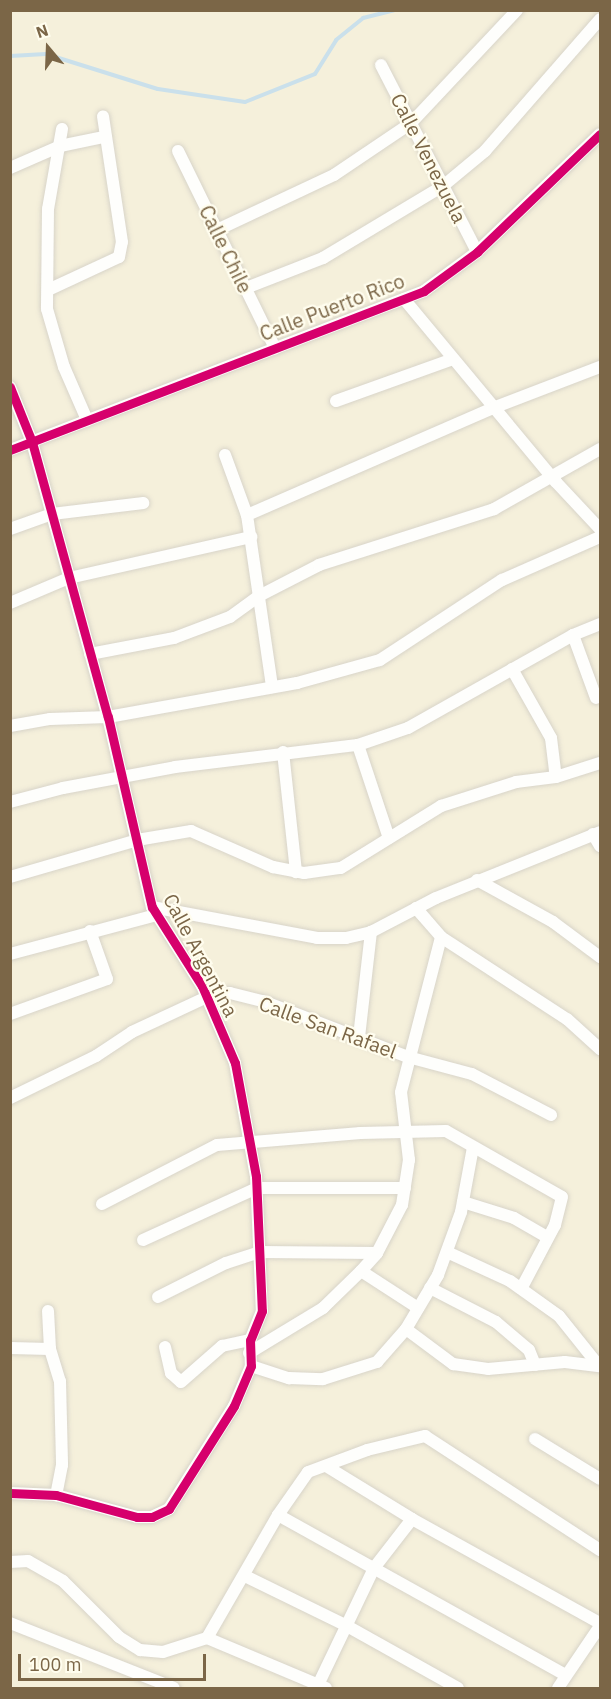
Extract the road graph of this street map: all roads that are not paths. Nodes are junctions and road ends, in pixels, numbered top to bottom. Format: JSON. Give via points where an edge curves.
{"nodes":[{"id":1,"x":517,"y":10,"type":"edge"},
{"id":2,"x":600,"y":19,"type":"edge"},
{"id":3,"x":381,"y":65,"type":"dead end"},
{"id":4,"x":103,"y":116,"type":"dead end"},
{"id":5,"x":411,"y":123,"type":"junction"},
{"id":6,"x":63,"y":129,"type":"dead end"},
{"id":7,"x":600,"y":134,"type":"edge"},
{"id":8,"x":104,"y":137,"type":"junction"},
{"id":9,"x":60,"y":146,"type":"junction"},
{"id":10,"x":178,"y":150,"type":"dead end"},
{"id":11,"x":10,"y":168,"type":"edge"},
{"id":12,"x":443,"y":186,"type":"junction"},
{"id":13,"x":217,"y":230,"type":"junction"},
{"id":14,"x":477,"y":252,"type":"junction"},
{"id":15,"x":246,"y":288,"type":"junction"},
{"id":16,"x":48,"y":290,"type":"junction"},
{"id":17,"x":404,"y":299,"type":"junction"},
{"id":18,"x":275,"y":348,"type":"junction"},
{"id":19,"x":453,"y":360,"type":"junction"},
{"id":20,"x":600,"y":368,"type":"edge"},
{"id":21,"x":10,"y":387,"type":"edge"},
{"id":22,"x":336,"y":401,"type":"dead end"},
{"id":23,"x":493,"y":408,"type":"junction"},
{"id":24,"x":87,"y":420,"type":"junction"},
{"id":25,"x":32,"y":442,"type":"junction"},
{"id":26,"x":600,"y":449,"type":"edge"},
{"id":27,"x":10,"y":450,"type":"edge"},
{"id":28,"x":225,"y":455,"type":"dead end"},
{"id":29,"x":550,"y":475,"type":"junction"},
{"id":30,"x":144,"y":502,"type":"dead end"},
{"id":31,"x":52,"y":514,"type":"junction"},
{"id":32,"x":247,"y":514,"type":"junction"},
{"id":33,"x":10,"y":529,"type":"edge"},
{"id":34,"x":600,"y":529,"type":"edge"},
{"id":35,"x":251,"y":537,"type":"junction"},
{"id":36,"x":600,"y":537,"type":"edge"},
{"id":37,"x":69,"y":578,"type":"junction"},
{"id":38,"x":259,"y":596,"type":"junction"},
{"id":39,"x":10,"y":603,"type":"edge"},
{"id":40,"x":600,"y":624,"type":"edge"},
{"id":41,"x":573,"y":635,"type":"junction"},
{"id":42,"x":90,"y":654,"type":"junction"},
{"id":43,"x":512,"y":669,"type":"junction"},
{"id":44,"x":272,"y":687,"type":"junction"},
{"id":45,"x":596,"y":698,"type":"dead end"},
{"id":46,"x":108,"y":717,"type":"junction"},
{"id":47,"x":10,"y":726,"type":"edge"},
{"id":48,"x":358,"y":745,"type":"junction"},
{"id":49,"x":283,"y":752,"type":"junction"},
{"id":50,"x":600,"y":763,"type":"edge"},
{"id":51,"x":556,"y":777,"type":"junction"},
{"id":52,"x":120,"y":779,"type":"junction"},
{"id":53,"x":10,"y":802,"type":"edge"},
{"id":54,"x":597,"y":833,"type":"edge"},
{"id":55,"x":389,"y":838,"type":"junction"},
{"id":56,"x":137,"y":840,"type":"junction"},
{"id":57,"x":600,"y":846,"type":"edge"},
{"id":58,"x":296,"y":872,"type":"junction"},
{"id":59,"x":10,"y":877,"type":"edge"},
{"id":60,"x":477,"y":880,"type":"junction"},
{"id":61,"x":416,"y":908,"type":"junction"},
{"id":62,"x":154,"y":911,"type":"junction"},
{"id":63,"x":90,"y":931,"type":"junction"},
{"id":64,"x":371,"y":932,"type":"junction"},
{"id":65,"x":441,"y":937,"type":"junction"},
{"id":66,"x":10,"y":954,"type":"edge"},
{"id":67,"x":600,"y":957,"type":"edge"},
{"id":68,"x":207,"y":997,"type":"junction"},
{"id":69,"x":10,"y":1014,"type":"edge"},
{"id":70,"x":359,"y":1037,"type":"junction"},
{"id":71,"x":600,"y":1049,"type":"edge"},
{"id":72,"x":408,"y":1057,"type":"junction"},
{"id":73,"x":10,"y":1098,"type":"edge"},
{"id":74,"x":551,"y":1115,"type":"dead end"},
{"id":75,"x":403,"y":1130,"type":"junction"},
{"id":76,"x":249,"y":1140,"type":"junction"},
{"id":77,"x":473,"y":1148,"type":"junction"},
{"id":78,"x":257,"y":1188,"type":"junction"},
{"id":79,"x":405,"y":1188,"type":"junction"},
{"id":80,"x":463,"y":1202,"type":"junction"},
{"id":81,"x":102,"y":1204,"type":"dead end"},
{"id":82,"x":547,"y":1237,"type":"junction"},
{"id":83,"x":143,"y":1240,"type":"dead end"},
{"id":84,"x":260,"y":1252,"type":"junction"},
{"id":85,"x":377,"y":1252,"type":"junction"},
{"id":86,"x":447,"y":1252,"type":"junction"},
{"id":87,"x":361,"y":1271,"type":"junction"},
{"id":88,"x":430,"y":1288,"type":"junction"},
{"id":89,"x":521,"y":1289,"type":"junction"},
{"id":90,"x":158,"y":1297,"type":"dead end"},
{"id":91,"x":418,"y":1308,"type":"junction"},
{"id":92,"x":48,"y":1311,"type":"dead end"},
{"id":93,"x":406,"y":1329,"type":"junction"},
{"id":94,"x":250,"y":1346,"type":"junction"},
{"id":95,"x":165,"y":1347,"type":"dead end"},
{"id":96,"x":10,"y":1348,"type":"edge"},
{"id":97,"x":50,"y":1349,"type":"junction"},
{"id":98,"x":535,"y":1365,"type":"junction"},
{"id":99,"x":251,"y":1366,"type":"junction"},
{"id":100,"x":600,"y":1366,"type":"edge"},
{"id":101,"x":535,"y":1439,"type":"dead end"},
{"id":102,"x":326,"y":1467,"type":"junction"},
{"id":103,"x":600,"y":1479,"type":"edge"},
{"id":104,"x":10,"y":1493,"type":"edge"},
{"id":105,"x":56,"y":1495,"type":"junction"},
{"id":106,"x":278,"y":1515,"type":"junction"},
{"id":107,"x":412,"y":1519,"type":"junction"},
{"id":108,"x":600,"y":1550,"type":"edge"},
{"id":109,"x":10,"y":1562,"type":"edge"},
{"id":110,"x":375,"y":1568,"type":"junction"},
{"id":111,"x":245,"y":1576,"type":"junction"},
{"id":112,"x":10,"y":1623,"type":"edge"},
{"id":113,"x":600,"y":1624,"type":"edge"},
{"id":114,"x":347,"y":1626,"type":"junction"},
{"id":115,"x":207,"y":1638,"type":"junction"},
{"id":116,"x":565,"y":1674,"type":"junction"},
{"id":117,"x":322,"y":1687,"type":"edge"},
{"id":118,"x":174,"y":1689,"type":"edge"},
{"id":119,"x":458,"y":1689,"type":"edge"},
{"id":120,"x":558,"y":1689,"type":"edge"}],
"edges":[{"from":1,"to":5,"type":"street"},
{"from":2,"to":12,"type":"street","via":[[485,151]]},
{"from":3,"to":5,"type":"street","name":"Calle Venezuela"},
{"from":4,"to":8,"type":"street"},
{"from":5,"to":12,"type":"street","name":"Calle Venezuela"},
{"from":5,"to":13,"type":"street","via":[[334,175]]},
{"from":6,"to":9,"type":"street"},
{"from":7,"to":14,"type":"street","name":"Calle Puerto Rico"},
{"from":8,"to":9,"type":"street"},
{"from":8,"to":16,"type":"street","via":[[122,242],[119,257]]},
{"from":9,"to":11,"type":"street"},
{"from":9,"to":16,"type":"street","via":[[48,209]]},
{"from":10,"to":13,"type":"street","name":"Calle Chile"},
{"from":12,"to":14,"type":"street","name":"Calle Venezuela"},
{"from":12,"to":15,"type":"street","via":[[323,258]]},
{"from":13,"to":15,"type":"street","name":"Calle Chile"},
{"from":14,"to":17,"type":"street","name":"Calle Puerto Rico","via":[[424,291]]},
{"from":15,"to":18,"type":"street","name":"Calle Chile"},
{"from":16,"to":24,"type":"street","via":[[47,309],[64,367]]},
{"from":17,"to":18,"type":"street","name":"Calle Puerto Rico"},
{"from":17,"to":19,"type":"street"},
{"from":18,"to":24,"type":"street","name":"Calle Puerto Rico"},
{"from":19,"to":22,"type":"street"},
{"from":19,"to":23,"type":"street"},
{"from":20,"to":23,"type":"street"},
{"from":21,"to":25,"type":"street","name":"Calle Argentina"},
{"from":23,"to":29,"type":"street"},
{"from":23,"to":32,"type":"street"},
{"from":24,"to":25,"type":"street","name":"Calle Puerto Rico"},
{"from":25,"to":27,"type":"street","name":"Calle Puerto Rico"},
{"from":25,"to":31,"type":"street","name":"Calle Argentina"},
{"from":26,"to":29,"type":"street"},
{"from":28,"to":32,"type":"street"},
{"from":29,"to":34,"type":"street"},
{"from":29,"to":38,"type":"street","via":[[494,508],[320,565]]},
{"from":30,"to":31,"type":"street"},
{"from":31,"to":33,"type":"street"},
{"from":31,"to":37,"type":"street","name":"Calle Argentina"},
{"from":32,"to":35,"type":"street"},
{"from":35,"to":37,"type":"street"},
{"from":35,"to":38,"type":"street"},
{"from":36,"to":44,"type":"street","via":[[502,580],[380,660]]},
{"from":37,"to":39,"type":"street"},
{"from":37,"to":42,"type":"street","name":"Calle Argentina"},
{"from":38,"to":42,"type":"street","via":[[230,617],[174,638]]},
{"from":38,"to":44,"type":"street"},
{"from":40,"to":41,"type":"street"},
{"from":41,"to":43,"type":"street"},
{"from":41,"to":45,"type":"street"},
{"from":42,"to":46,"type":"street","name":"Calle Argentina"},
{"from":43,"to":48,"type":"street","via":[[408,728]]},
{"from":43,"to":51,"type":"street","via":[[551,738]]},
{"from":44,"to":46,"type":"street"},
{"from":46,"to":47,"type":"street","via":[[50,718]]},
{"from":46,"to":52,"type":"street","name":"Calle Argentina"},
{"from":48,"to":49,"type":"street"},
{"from":48,"to":55,"type":"street"},
{"from":49,"to":52,"type":"street"},
{"from":49,"to":58,"type":"street"},
{"from":50,"to":51,"type":"street"},
{"from":51,"to":55,"type":"street","via":[[516,782],[441,806]]},
{"from":52,"to":53,"type":"street"},
{"from":52,"to":56,"type":"street","name":"Calle Argentina"},
{"from":54,"to":57,"type":"street"},
{"from":54,"to":60,"type":"street"},
{"from":55,"to":58,"type":"street","via":[[341,868]]},
{"from":56,"to":58,"type":"street","via":[[191,831],[273,867]]},
{"from":56,"to":59,"type":"street"},
{"from":56,"to":62,"type":"street","name":"Calle Argentina"},
{"from":60,"to":61,"type":"street"},
{"from":60,"to":67,"type":"street","via":[[554,922]]},
{"from":61,"to":64,"type":"street"},
{"from":61,"to":65,"type":"street"},
{"from":62,"to":63,"type":"street"},
{"from":62,"to":64,"type":"street","via":[[316,938],[346,938]]},
{"from":62,"to":68,"type":"street","name":"Calle Argentina"},
{"from":63,"to":66,"type":"street"},
{"from":63,"to":69,"type":"street","via":[[108,979]]},
{"from":64,"to":70,"type":"street"},
{"from":65,"to":71,"type":"street","via":[[567,1019]]},
{"from":65,"to":72,"type":"street"},
{"from":68,"to":70,"type":"street","name":"Calle San Rafael","via":[[230,993],[263,1001]]},
{"from":68,"to":73,"type":"street","name":"Calle San Rafael","via":[[132,1032],[96,1056]]},
{"from":68,"to":76,"type":"street","name":"Calle Argentina","via":[[235,1063]]},
{"from":70,"to":72,"type":"street","name":"Calle San Rafael"},
{"from":72,"to":74,"type":"street","name":"Calle San Rafael","via":[[472,1074]]},
{"from":72,"to":75,"type":"street","via":[[400,1092]]},
{"from":75,"to":76,"type":"street"},
{"from":75,"to":77,"type":"street","via":[[446,1131]]},
{"from":75,"to":79,"type":"street","via":[[409,1160]]},
{"from":76,"to":78,"type":"street","name":"Calle Argentina"},
{"from":76,"to":81,"type":"street","via":[[217,1145]]},
{"from":77,"to":80,"type":"street"},
{"from":77,"to":82,"type":"street","via":[[562,1197],[555,1225]]},
{"from":78,"to":79,"type":"street"},
{"from":78,"to":83,"type":"street"},
{"from":78,"to":84,"type":"street","name":"Calle Argentina"},
{"from":79,"to":85,"type":"street","via":[[402,1205]]},
{"from":80,"to":82,"type":"street","via":[[514,1218]]},
{"from":80,"to":86,"type":"street"},
{"from":82,"to":89,"type":"street"},
{"from":84,"to":85,"type":"street"},
{"from":84,"to":90,"type":"street","via":[[226,1263]]},
{"from":84,"to":94,"type":"street","name":"Calle Argentina","via":[[262,1311]]},
{"from":85,"to":87,"type":"street"},
{"from":86,"to":88,"type":"street"},
{"from":86,"to":89,"type":"street"},
{"from":87,"to":91,"type":"street"},
{"from":87,"to":94,"type":"street","via":[[322,1308]]},
{"from":88,"to":91,"type":"street"},
{"from":88,"to":98,"type":"street","via":[[496,1322],[529,1350]]},
{"from":89,"to":100,"type":"street","via":[[559,1316]]},
{"from":91,"to":93,"type":"street"},
{"from":92,"to":97,"type":"street"},
{"from":93,"to":98,"type":"street","via":[[453,1364],[488,1369]]},
{"from":93,"to":99,"type":"street","via":[[377,1362],[323,1380],[289,1378]]},
{"from":94,"to":95,"type":"street","via":[[222,1346],[181,1382],[171,1372]]},
{"from":94,"to":99,"type":"street"},
{"from":96,"to":97,"type":"street"},
{"from":97,"to":105,"type":"street","via":[[60,1381],[62,1465]]},
{"from":98,"to":100,"type":"street","via":[[565,1362]]},
{"from":99,"to":105,"type":"street","via":[[234,1406],[169,1509],[152,1517],[137,1517]]},
{"from":101,"to":103,"type":"street"},
{"from":102,"to":106,"type":"street","via":[[308,1472]]},
{"from":102,"to":107,"type":"street"},
{"from":102,"to":108,"type":"street","via":[[367,1450],[424,1436]]},
{"from":104,"to":105,"type":"street"},
{"from":106,"to":110,"type":"street"},
{"from":106,"to":111,"type":"street"},
{"from":107,"to":110,"type":"street"},
{"from":107,"to":113,"type":"street"},
{"from":109,"to":115,"type":"street","via":[[28,1562],[63,1581],[119,1637],[140,1650],[163,1652]]},
{"from":110,"to":114,"type":"street"},
{"from":110,"to":116,"type":"street"},
{"from":111,"to":114,"type":"street"},
{"from":111,"to":115,"type":"street"},
{"from":112,"to":118,"type":"street"},
{"from":113,"to":116,"type":"street"},
{"from":114,"to":117,"type":"street"},
{"from":114,"to":119,"type":"street"},
{"from":115,"to":117,"type":"street"},
{"from":116,"to":120,"type":"street"}]}
